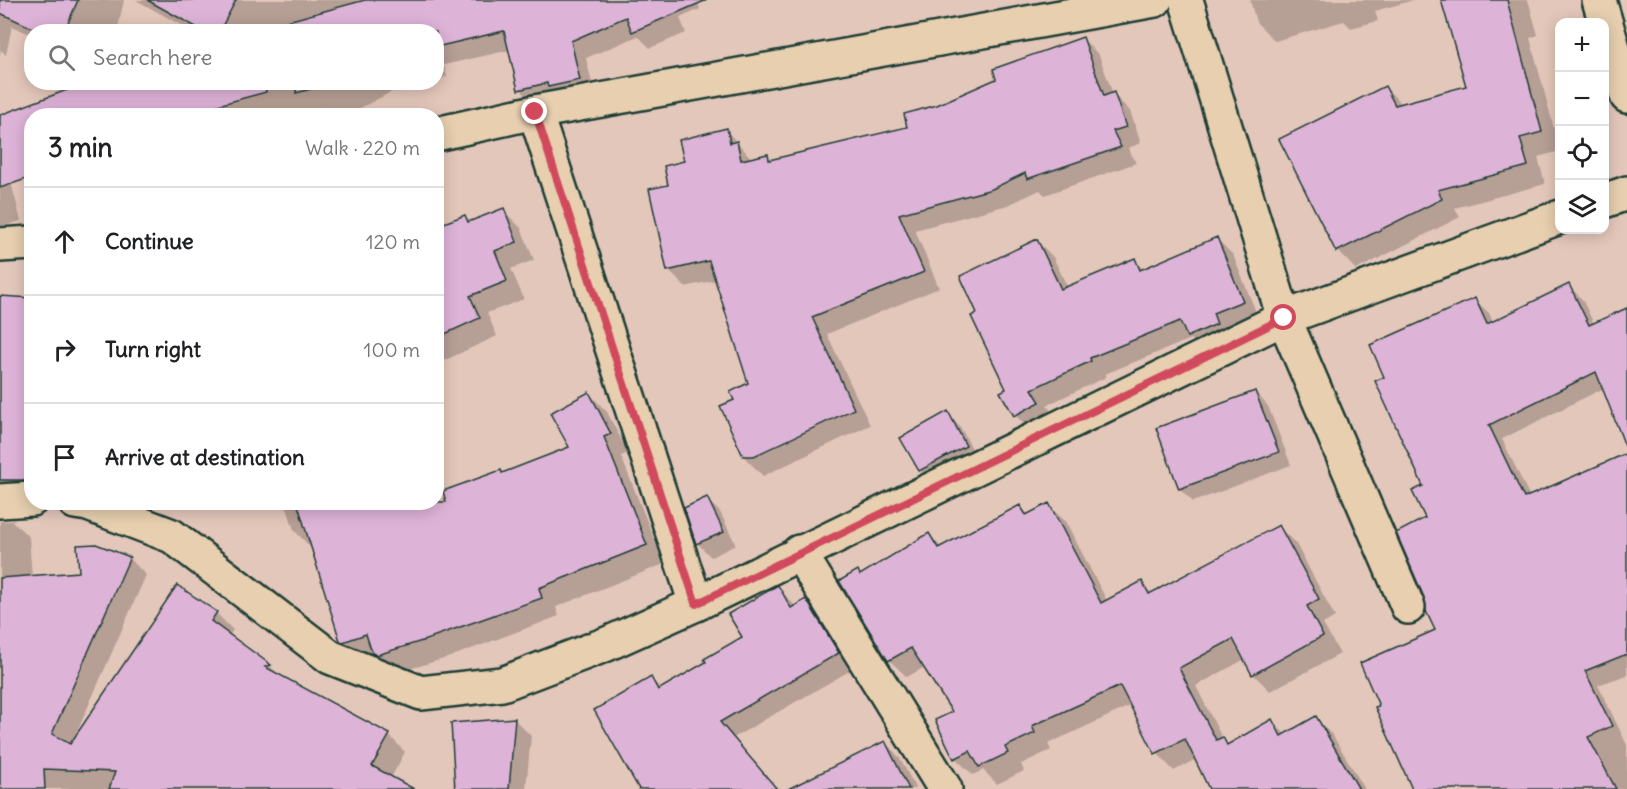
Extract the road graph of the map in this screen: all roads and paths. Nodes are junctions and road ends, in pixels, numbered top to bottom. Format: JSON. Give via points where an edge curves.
{"nodes":[{"id":1,"x":1155,"y":0,"type":"edge"},
{"id":2,"x":1186,"y":0,"type":"edge"},
{"id":3,"x":1599,"y":0,"type":"edge"},
{"id":4,"x":1627,"y":94,"type":"edge"},
{"id":5,"x":535,"y":112,"type":"junction"},
{"id":6,"x":444,"y":132,"type":"edge"},
{"id":7,"x":1627,"y":193,"type":"edge"},
{"id":8,"x":1609,"y":200,"type":"edge"},
{"id":9,"x":1555,"y":219,"type":"edge"},
{"id":10,"x":24,"y":243,"type":"edge"},
{"id":11,"x":0,"y":244,"type":"edge"},
{"id":12,"x":1284,"y":318,"type":"junction"},
{"id":13,"x":24,"y":500,"type":"edge"},
{"id":14,"x":0,"y":501,"type":"edge"},
{"id":15,"x":104,"y":510,"type":"edge"},
{"id":16,"x":799,"y":552,"type":"junction"},
{"id":17,"x":696,"y":604,"type":"junction"},
{"id":18,"x":1408,"y":607,"type":"dead end"},
{"id":19,"x":945,"y":789,"type":"edge"}],
"edges":[{"from":1,"to":5,"type":"street"},
{"from":2,"to":12,"type":"street"},
{"from":3,"to":4,"type":"street"},
{"from":5,"to":6,"type":"street"},
{"from":5,"to":17,"type":"street"},
{"from":7,"to":8,"type":"street"},
{"from":9,"to":12,"type":"street"},
{"from":10,"to":11,"type":"street"},
{"from":12,"to":16,"type":"street"},
{"from":12,"to":18,"type":"street"},
{"from":13,"to":14,"type":"street"},
{"from":15,"to":17,"type":"street","via":[[172,536],[330,657],[421,693],[502,684],[608,645]]},
{"from":16,"to":17,"type":"street"},
{"from":16,"to":19,"type":"street"}]}
